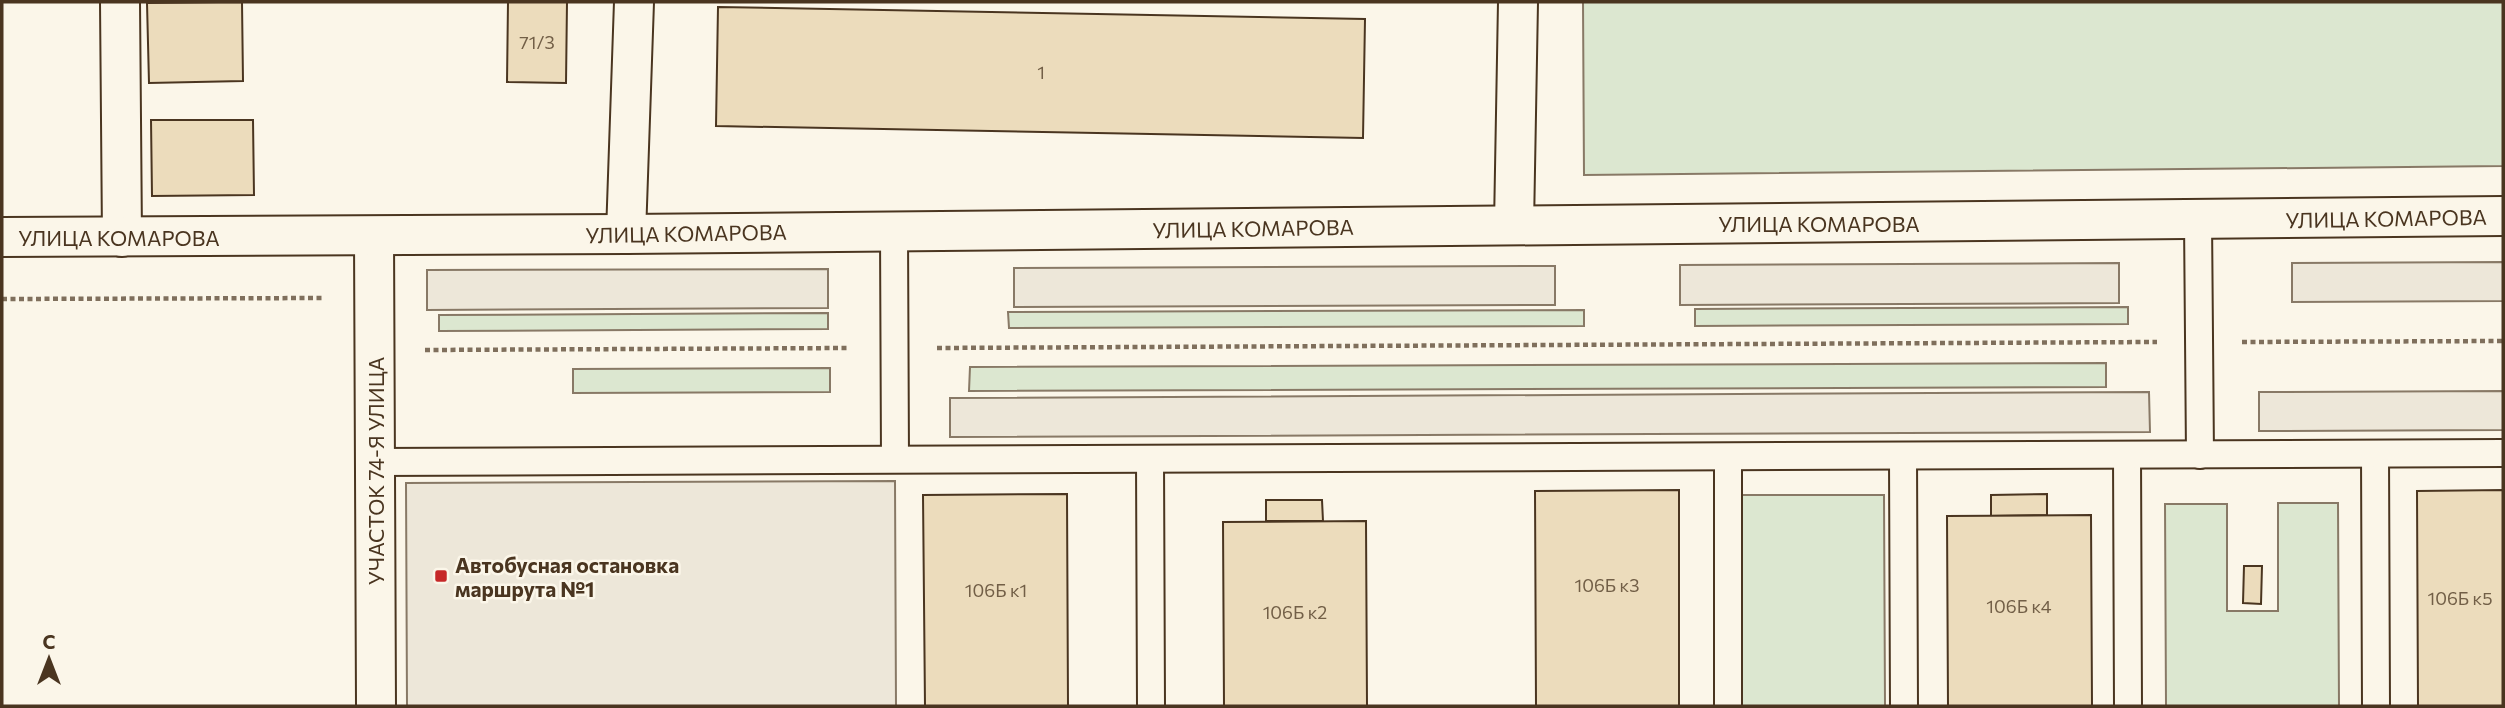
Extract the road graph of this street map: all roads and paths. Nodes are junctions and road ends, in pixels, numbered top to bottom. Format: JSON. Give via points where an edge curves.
{"nodes":[{"id":1,"x":120,"y":2,"type":"edge"},
{"id":2,"x":634,"y":2,"type":"edge"},
{"id":3,"x":1518,"y":2,"type":"edge"},
{"id":4,"x":2503,"y":216,"type":"edge"},
{"id":5,"x":2199,"y":219,"type":"junction"},
{"id":6,"x":1514,"y":225,"type":"junction"},
{"id":7,"x":894,"y":231,"type":"junction"},
{"id":8,"x":626,"y":234,"type":"junction"},
{"id":9,"x":374,"y":236,"type":"junction"},
{"id":10,"x":2,"y":237,"type":"edge"},
{"id":11,"x":122,"y":237,"type":"junction"},
{"id":12,"x":329,"y":298,"type":"dead end"},
{"id":13,"x":2,"y":299,"type":"edge"},
{"id":14,"x":2503,"y":341,"type":"edge"},
{"id":15,"x":2199,"y":342,"type":"junction"},
{"id":16,"x":851,"y":348,"type":"dead end"},
{"id":17,"x":936,"y":348,"type":"dead end"},
{"id":18,"x":420,"y":349,"type":"dead end"},
{"id":19,"x":2503,"y":453,"type":"edge"},
{"id":20,"x":2375,"y":454,"type":"junction"},
{"id":21,"x":2127,"y":455,"type":"junction"},
{"id":22,"x":2200,"y":455,"type":"junction"},
{"id":23,"x":1903,"y":456,"type":"junction"},
{"id":24,"x":1728,"y":457,"type":"junction"},
{"id":25,"x":1150,"y":458,"type":"junction"},
{"id":26,"x":895,"y":460,"type":"junction"},
{"id":27,"x":375,"y":462,"type":"junction"},
{"id":28,"x":376,"y":706,"type":"edge"},
{"id":29,"x":1151,"y":706,"type":"edge"},
{"id":30,"x":1728,"y":706,"type":"edge"},
{"id":31,"x":1904,"y":706,"type":"edge"},
{"id":32,"x":2128,"y":706,"type":"edge"},
{"id":33,"x":2376,"y":706,"type":"edge"}],
"edges":[{"from":1,"to":11,"type":"street"},
{"from":2,"to":8,"type":"street"},
{"from":3,"to":6,"type":"street"},
{"from":4,"to":5,"type":"street","name":"УЛИЦА КОМАРОВА"},
{"from":5,"to":6,"type":"street","name":"УЛИЦА КОМАРОВА"},
{"from":5,"to":15,"type":"lane"},
{"from":6,"to":7,"type":"street","name":"УЛИЦА КОМАРОВА"},
{"from":7,"to":8,"type":"street","name":"УЛИЦА КОМАРОВА"},
{"from":7,"to":26,"type":"lane"},
{"from":8,"to":9,"type":"street","name":"УЛИЦА КОМАРОВА"},
{"from":9,"to":11,"type":"street","name":"УЛИЦА КОМАРОВА"},
{"from":9,"to":27,"type":"street","name":"УЧАСТОК 74-Я УЛИЦА"},
{"from":10,"to":11,"type":"street","name":"УЛИЦА КОМАРОВА"},
{"from":12,"to":13,"type":"path"},
{"from":14,"to":15,"type":"path"},
{"from":15,"to":17,"type":"path"},
{"from":15,"to":22,"type":"lane"},
{"from":16,"to":18,"type":"path"},
{"from":19,"to":20,"type":"lane"},
{"from":20,"to":22,"type":"lane"},
{"from":20,"to":33,"type":"lane"},
{"from":21,"to":22,"type":"lane"},
{"from":21,"to":23,"type":"lane"},
{"from":21,"to":32,"type":"lane"},
{"from":23,"to":24,"type":"lane"},
{"from":23,"to":31,"type":"lane"},
{"from":24,"to":25,"type":"lane"},
{"from":24,"to":30,"type":"lane"},
{"from":25,"to":26,"type":"lane"},
{"from":25,"to":29,"type":"lane"},
{"from":26,"to":27,"type":"lane"},
{"from":27,"to":28,"type":"street","name":"УЧАСТОК 74-Я УЛИЦА"}]}
